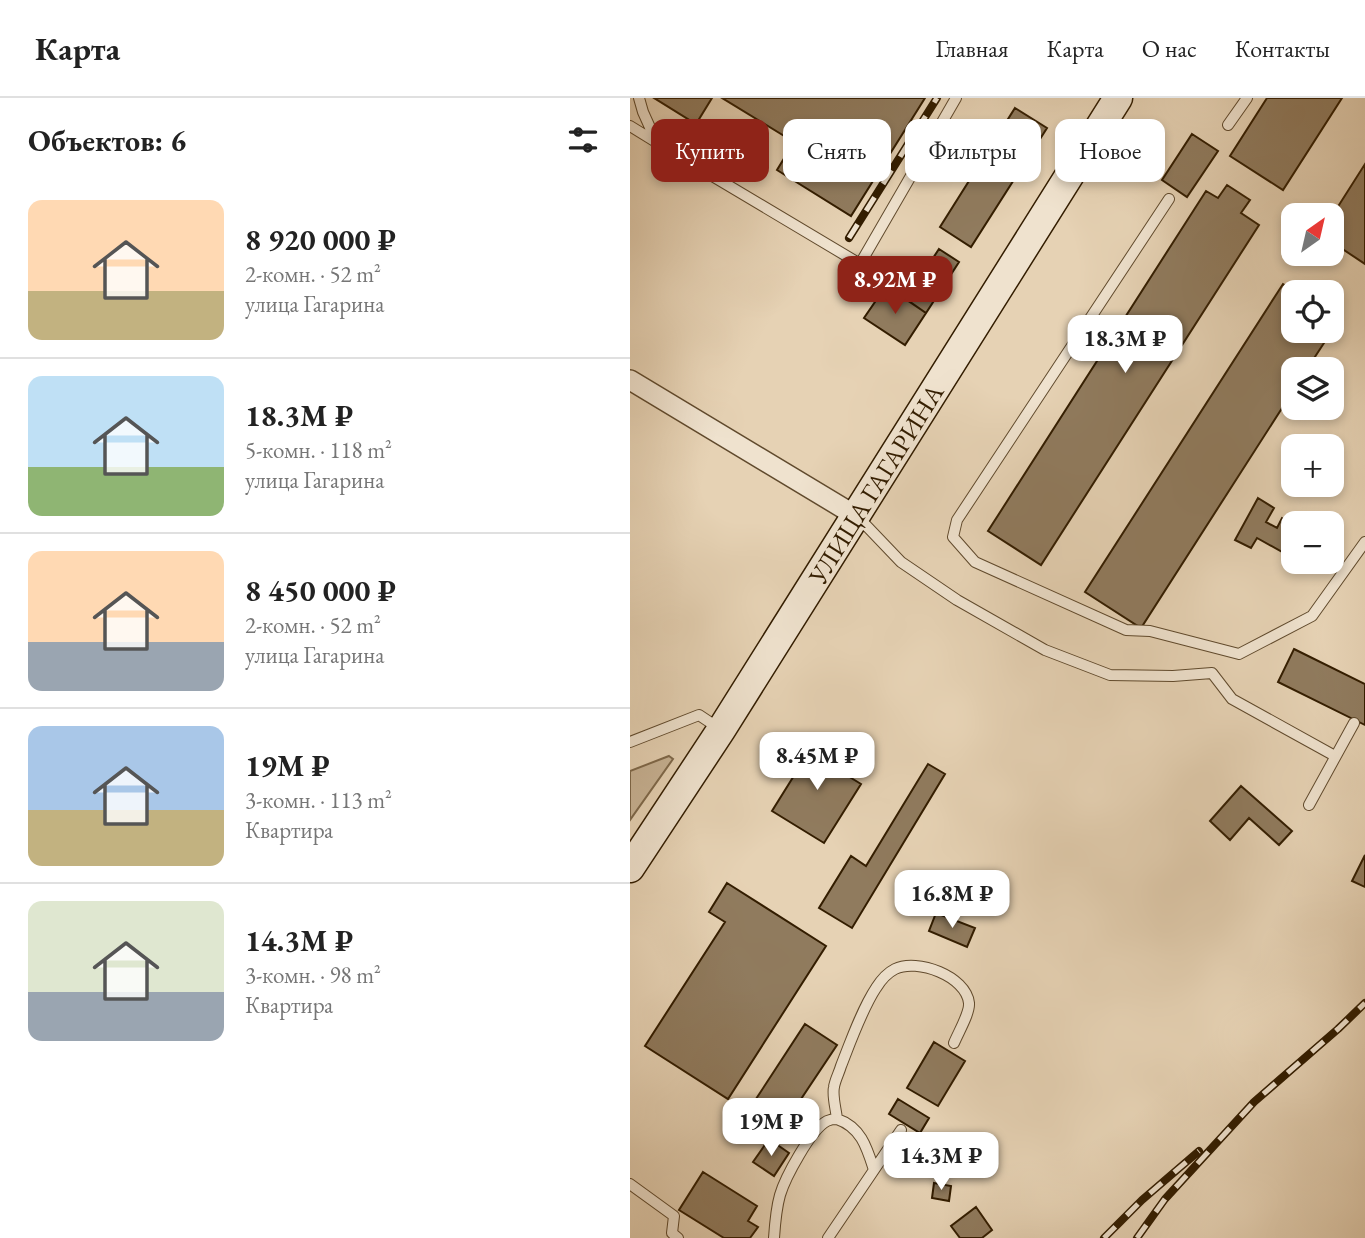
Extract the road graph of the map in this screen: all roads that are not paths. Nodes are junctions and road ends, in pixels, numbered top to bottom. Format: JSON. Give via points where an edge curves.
{"nodes":[{"id":1,"x":639,"y":98,"type":"edge"},
{"id":2,"x":956,"y":98,"type":"edge"},
{"id":3,"x":1118,"y":98,"type":"edge"},
{"id":4,"x":1247,"y":98,"type":"edge"},
{"id":5,"x":1228,"y":125,"type":"dead end"},
{"id":6,"x":630,"y":126,"type":"edge"},
{"id":7,"x":651,"y":130,"type":"edge"},
{"id":8,"x":651,"y":139,"type":"edge"},
{"id":9,"x":722,"y":182,"type":"edge"},
{"id":10,"x":1169,"y":199,"type":"dead end"},
{"id":11,"x":630,"y":380,"type":"edge"},
{"id":12,"x":856,"y":516,"type":"junction"},
{"id":13,"x":1365,"y":542,"type":"edge"},
{"id":14,"x":1354,"y":723,"type":"dead end"},
{"id":15,"x":721,"y":730,"type":"junction"},
{"id":16,"x":630,"y":743,"type":"edge"},
{"id":17,"x":1335,"y":756,"type":"junction"},
{"id":18,"x":1309,"y":805,"type":"dead end"},
{"id":19,"x":630,"y":868,"type":"edge"},
{"id":20,"x":954,"y":1043,"type":"dead end"},
{"id":21,"x":837,"y":1119,"type":"junction"},
{"id":22,"x":901,"y":1130,"type":"dead end"},
{"id":23,"x":874,"y":1170,"type":"junction"},
{"id":24,"x":630,"y":1184,"type":"edge"},
{"id":25,"x":678,"y":1238,"type":"edge"},
{"id":26,"x":774,"y":1238,"type":"edge"},
{"id":27,"x":828,"y":1238,"type":"edge"}],
"edges":[{"from":1,"to":7,"type":"lane"},
{"from":2,"to":9,"type":"lane","via":[[860,264]]},
{"from":3,"to":12,"type":"street","name":"УЛИЦА ГАГАРИНА"},
{"from":4,"to":5,"type":"lane"},
{"from":6,"to":8,"type":"lane"},
{"from":10,"to":13,"type":"lane","via":[[957,520],[953,537],[975,562],[1126,630],[1150,631],[1239,654],[1312,616]]},
{"from":11,"to":12,"type":"street"},
{"from":12,"to":15,"type":"street","name":"УЛИЦА ГАГАРИНА"},
{"from":12,"to":17,"type":"lane","via":[[901,562],[1045,650],[1110,675],[1212,673],[1232,699]]},
{"from":14,"to":17,"type":"lane"},
{"from":15,"to":16,"type":"lane","via":[[699,715]]},
{"from":15,"to":19,"type":"street","name":"УЛИЦА ГАГАРИНА"},
{"from":17,"to":18,"type":"lane"},
{"from":20,"to":21,"type":"lane","via":[[970,1007],[960,984],[929,969],[902,966],[893,970],[875,989],[848,1046],[834,1087]]},
{"from":21,"to":23,"type":"lane","via":[[860,1135]]},
{"from":21,"to":26,"type":"lane","via":[[819,1126],[804,1147],[781,1192]]},
{"from":22,"to":23,"type":"lane"},
{"from":23,"to":27,"type":"lane"},
{"from":24,"to":25,"type":"lane","via":[[674,1216],[672,1233]]}]}
